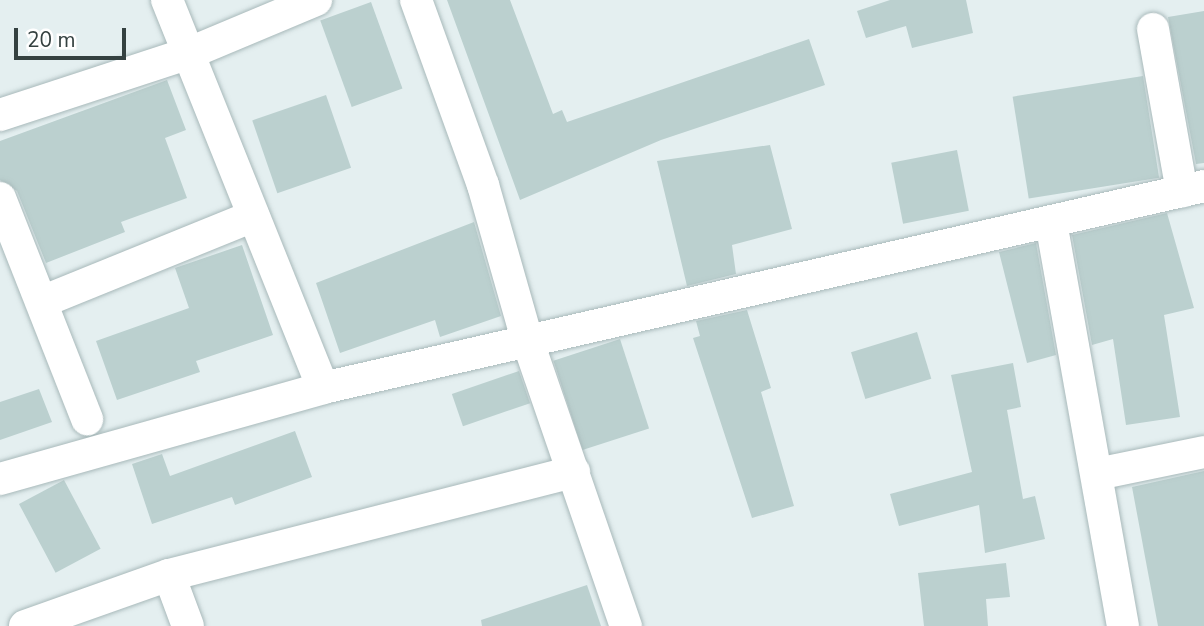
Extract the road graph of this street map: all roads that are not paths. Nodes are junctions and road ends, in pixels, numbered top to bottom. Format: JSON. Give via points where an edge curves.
{"nodes":[{"id":1,"x":167,"y":0,"type":"edge"},
{"id":2,"x":316,"y":0,"type":"edge"},
{"id":3,"x":416,"y":0,"type":"edge"},
{"id":4,"x":1153,"y":29,"type":"dead end"},
{"id":5,"x":187,"y":54,"type":"junction"},
{"id":6,"x":0,"y":115,"type":"edge"},
{"id":7,"x":1193,"y":189,"type":"edge"},
{"id":8,"x":0,"y":198,"type":"edge"},
{"id":9,"x":253,"y":216,"type":"junction"},
{"id":10,"x":1051,"y":222,"type":"junction"},
{"id":11,"x":44,"y":301,"type":"junction"},
{"id":12,"x":527,"y":339,"type":"junction"},
{"id":13,"x":323,"y":388,"type":"junction"},
{"id":14,"x":87,"y":419,"type":"dead end"},
{"id":15,"x":1204,"y":452,"type":"edge"},
{"id":16,"x":574,"y":472,"type":"junction"},
{"id":17,"x":1097,"y":474,"type":"junction"},
{"id":18,"x":0,"y":480,"type":"edge"},
{"id":19,"x":169,"y":575,"type":"junction"},
{"id":20,"x":25,"y":626,"type":"edge"},
{"id":21,"x":188,"y":626,"type":"edge"},
{"id":22,"x":626,"y":626,"type":"edge"},
{"id":23,"x":1123,"y":626,"type":"edge"}],
"edges":[{"from":1,"to":5,"type":"street"},
{"from":2,"to":5,"type":"street"},
{"from":3,"to":12,"type":"street","via":[[483,185]]},
{"from":4,"to":7,"type":"street"},
{"from":5,"to":6,"type":"street"},
{"from":5,"to":9,"type":"street"},
{"from":7,"to":10,"type":"street"},
{"from":8,"to":11,"type":"street"},
{"from":9,"to":11,"type":"street"},
{"from":9,"to":13,"type":"street"},
{"from":10,"to":12,"type":"street"},
{"from":10,"to":17,"type":"street"},
{"from":11,"to":14,"type":"street"},
{"from":12,"to":13,"type":"street"},
{"from":12,"to":16,"type":"street"},
{"from":13,"to":18,"type":"street"},
{"from":15,"to":17,"type":"street"},
{"from":16,"to":19,"type":"street"},
{"from":16,"to":22,"type":"street"},
{"from":17,"to":23,"type":"street"},
{"from":19,"to":20,"type":"street"},
{"from":19,"to":21,"type":"street"}]}
